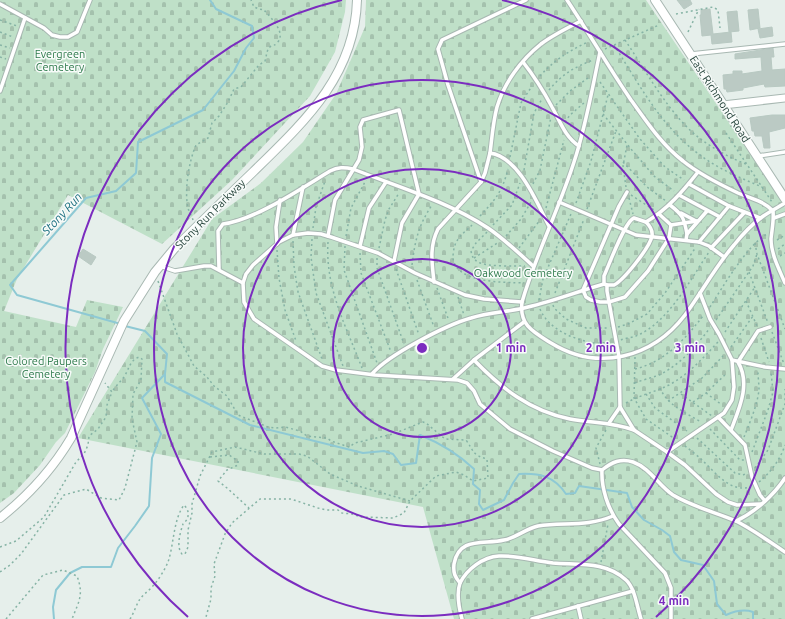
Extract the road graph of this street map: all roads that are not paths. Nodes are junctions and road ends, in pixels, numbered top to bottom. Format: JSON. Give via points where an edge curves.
{"nodes":[{"id":1,"x":90,"y":0,"type":"edge"},
{"id":2,"x":357,"y":0,"type":"edge"},
{"id":3,"x":526,"y":0,"type":"edge"},
{"id":4,"x":567,"y":0,"type":"edge"},
{"id":5,"x":655,"y":0,"type":"edge"},
{"id":6,"x":0,"y":4,"type":"edge"},
{"id":7,"x":25,"y":18,"type":"junction"},
{"id":8,"x":581,"y":21,"type":"junction"},
{"id":9,"x":785,"y":44,"type":"edge"},
{"id":10,"x":600,"y":52,"type":"junction"},
{"id":11,"x":690,"y":54,"type":"junction"},
{"id":12,"x":523,"y":62,"type":"junction"},
{"id":13,"x":0,"y":91,"type":"edge"},
{"id":14,"x":785,"y":98,"type":"edge"},
{"id":15,"x":723,"y":105,"type":"junction"},
{"id":16,"x":579,"y":146,"type":"junction"},
{"id":17,"x":785,"y":152,"type":"edge"},
{"id":18,"x":490,"y":153,"type":"junction"},
{"id":19,"x":757,"y":156,"type":"junction"},
{"id":20,"x":353,"y":169,"type":"junction"},
{"id":21,"x":698,"y":172,"type":"junction"},
{"id":22,"x":386,"y":182,"type":"junction"},
{"id":23,"x":481,"y":182,"type":"junction"},
{"id":24,"x":689,"y":184,"type":"junction"},
{"id":25,"x":304,"y":187,"type":"junction"},
{"id":26,"x":627,"y":192,"type":"road end"},
{"id":27,"x":418,"y":194,"type":"junction"},
{"id":28,"x":679,"y":195,"type":"junction"},
{"id":29,"x":785,"y":199,"type":"edge"},
{"id":30,"x":280,"y":200,"type":"junction"},
{"id":31,"x":559,"y":202,"type":"junction"},
{"id":32,"x":785,"y":203,"type":"edge"},
{"id":33,"x":670,"y":205,"type":"junction"},
{"id":34,"x":729,"y":206,"type":"junction"},
{"id":35,"x":456,"y":210,"type":"junction"},
{"id":36,"x":775,"y":210,"type":"junction"},
{"id":37,"x":707,"y":211,"type":"junction"},
{"id":38,"x":681,"y":213,"type":"junction"},
{"id":39,"x":744,"y":213,"type":"junction"},
{"id":40,"x":659,"y":214,"type":"junction"},
{"id":41,"x":785,"y":214,"type":"edge"},
{"id":42,"x":720,"y":217,"type":"junction"},
{"id":43,"x":760,"y":218,"type":"junction"},
{"id":44,"x":774,"y":218,"type":"junction"},
{"id":45,"x":698,"y":221,"type":"junction"},
{"id":46,"x":646,"y":222,"type":"junction"},
{"id":47,"x":685,"y":223,"type":"junction"},
{"id":48,"x":612,"y":224,"type":"junction"},
{"id":49,"x":671,"y":224,"type":"junction"},
{"id":50,"x":549,"y":226,"type":"junction"},
{"id":51,"x":624,"y":230,"type":"junction"},
{"id":52,"x":687,"y":234,"type":"junction"},
{"id":53,"x":293,"y":235,"type":"junction"},
{"id":54,"x":328,"y":236,"type":"junction"},
{"id":55,"x":652,"y":237,"type":"junction"},
{"id":56,"x":669,"y":238,"type":"junction"},
{"id":57,"x":686,"y":240,"type":"junction"},
{"id":58,"x":699,"y":242,"type":"junction"},
{"id":59,"x":277,"y":244,"type":"junction"},
{"id":60,"x":360,"y":246,"type":"junction"},
{"id":61,"x":712,"y":248,"type":"junction"},
{"id":62,"x":724,"y":257,"type":"junction"},
{"id":63,"x":394,"y":261,"type":"junction"},
{"id":64,"x":533,"y":266,"type":"junction"},
{"id":65,"x":158,"y":269,"type":"junction"},
{"id":66,"x":219,"y":269,"type":"junction"},
{"id":67,"x":434,"y":282,"type":"junction"},
{"id":68,"x":243,"y":283,"type":"junction"},
{"id":69,"x":785,"y":283,"type":"edge"},
{"id":70,"x":606,"y":285,"type":"junction"},
{"id":71,"x":583,"y":290,"type":"junction"},
{"id":72,"x":700,"y":293,"type":"junction"},
{"id":73,"x":522,"y":302,"type":"junction"},
{"id":74,"x":609,"y":302,"type":"junction"},
{"id":75,"x":521,"y":309,"type":"junction"},
{"id":76,"x":524,"y":322,"type":"junction"},
{"id":77,"x":770,"y":327,"type":"road end"},
{"id":78,"x":620,"y":357,"type":"junction"},
{"id":79,"x":474,"y":360,"type":"junction"},
{"id":80,"x":732,"y":360,"type":"junction"},
{"id":81,"x":738,"y":362,"type":"junction"},
{"id":82,"x":785,"y":368,"type":"edge"},
{"id":83,"x":372,"y":374,"type":"junction"},
{"id":84,"x":453,"y":379,"type":"junction"},
{"id":85,"x":621,"y":405,"type":"junction"},
{"id":86,"x":717,"y":418,"type":"junction"},
{"id":87,"x":609,"y":424,"type":"junction"},
{"id":88,"x":634,"y":430,"type":"junction"},
{"id":89,"x":731,"y":430,"type":"junction"},
{"id":90,"x":668,"y":452,"type":"junction"},
{"id":91,"x":602,"y":470,"type":"junction"},
{"id":92,"x":785,"y":478,"type":"edge"},
{"id":93,"x":765,"y":501,"type":"junction"},
{"id":94,"x":761,"y":504,"type":"junction"},
{"id":95,"x":613,"y":516,"type":"junction"},
{"id":96,"x":0,"y":518,"type":"edge"},
{"id":97,"x":736,"y":521,"type":"junction"},
{"id":98,"x":785,"y":552,"type":"edge"},
{"id":99,"x":460,"y":583,"type":"junction"},
{"id":100,"x":633,"y":591,"type":"junction"},
{"id":101,"x":578,"y":606,"type":"junction"},
{"id":102,"x":462,"y":619,"type":"edge"},
{"id":103,"x":532,"y":619,"type":"edge"},
{"id":104,"x":581,"y":619,"type":"edge"},
{"id":105,"x":641,"y":619,"type":"edge"},
{"id":106,"x":671,"y":619,"type":"edge"}],
"edges":[{"from":1,"to":7,"type":"lane","via":[[78,32],[68,37],[52,35]]},
{"from":2,"to":65,"type":"street","name":"Stony Run Parkway","via":[[352,36],[344,61],[322,99],[294,131],[174,249]]},
{"from":3,"to":23,"type":"lane","via":[[442,40],[438,49]]},
{"from":4,"to":8,"type":"lane"},
{"from":5,"to":11,"type":"street","name":"East Richmond Road"},
{"from":6,"to":7,"type":"lane"},
{"from":7,"to":13,"type":"lane"},
{"from":8,"to":10,"type":"lane"},
{"from":8,"to":12,"type":"lane","via":[[540,44]]},
{"from":9,"to":11,"type":"lane"},
{"from":10,"to":16,"type":"lane"},
{"from":10,"to":21,"type":"lane","via":[[663,143]]},
{"from":11,"to":15,"type":"street","name":"East Richmond Road"},
{"from":12,"to":16,"type":"lane","via":[[562,126]]},
{"from":12,"to":18,"type":"lane","via":[[510,78],[499,100]]},
{"from":14,"to":15,"type":"street"},
{"from":15,"to":19,"type":"street","name":"East Richmond Road"},
{"from":16,"to":31,"type":"lane"},
{"from":17,"to":19,"type":"lane"},
{"from":18,"to":23,"type":"lane"},
{"from":18,"to":50,"type":"lane","via":[[509,163],[522,178]]},
{"from":19,"to":29,"type":"street","name":"East Richmond Road"},
{"from":20,"to":22,"type":"lane"},
{"from":20,"to":25,"type":"lane","via":[[338,167]]},
{"from":20,"to":27,"type":"lane","via":[[359,160],[362,147],[360,127],[363,120],[399,110]]},
{"from":20,"to":54,"type":"lane","via":[[335,200]]},
{"from":21,"to":24,"type":"lane"},
{"from":21,"to":36,"type":"lane"},
{"from":22,"to":27,"type":"lane"},
{"from":22,"to":60,"type":"lane","via":[[369,208]]},
{"from":23,"to":35,"type":"lane"},
{"from":24,"to":28,"type":"lane"},
{"from":24,"to":34,"type":"lane"},
{"from":25,"to":30,"type":"lane"},
{"from":25,"to":53,"type":"lane"},
{"from":26,"to":48,"type":"lane","via":[[618,206]]},
{"from":27,"to":35,"type":"lane"},
{"from":27,"to":63,"type":"lane","via":[[402,223]]},
{"from":28,"to":33,"type":"lane"},
{"from":28,"to":37,"type":"lane"},
{"from":30,"to":59,"type":"lane","via":[[276,227]]},
{"from":30,"to":66,"type":"lane","via":[[248,217],[223,224],[218,231]]},
{"from":31,"to":48,"type":"lane"},
{"from":31,"to":50,"type":"lane"},
{"from":32,"to":36,"type":"lane"},
{"from":33,"to":38,"type":"lane"},
{"from":33,"to":40,"type":"lane"},
{"from":34,"to":39,"type":"lane"},
{"from":34,"to":42,"type":"lane"},
{"from":35,"to":64,"type":"lane","via":[[489,228]]},
{"from":35,"to":67,"type":"lane","via":[[438,229],[434,238],[431,250]]},
{"from":36,"to":43,"type":"lane"},
{"from":36,"to":44,"type":"lane"},
{"from":37,"to":42,"type":"lane"},
{"from":37,"to":45,"type":"lane"},
{"from":38,"to":45,"type":"lane"},
{"from":38,"to":47,"type":"lane"},
{"from":39,"to":43,"type":"lane"},
{"from":39,"to":61,"type":"lane"},
{"from":40,"to":46,"type":"lane"},
{"from":40,"to":49,"type":"lane"},
{"from":41,"to":44,"type":"lane"},
{"from":42,"to":58,"type":"lane"},
{"from":43,"to":62,"type":"lane"},
{"from":44,"to":69,"type":"lane","via":[[771,240],[774,257]]},
{"from":45,"to":47,"type":"lane"},
{"from":45,"to":52,"type":"lane"},
{"from":46,"to":51,"type":"lane","via":[[634,218]]},
{"from":46,"to":55,"type":"lane","via":[[652,231]]},
{"from":47,"to":49,"type":"lane"},
{"from":47,"to":52,"type":"lane"},
{"from":48,"to":51,"type":"lane"},
{"from":48,"to":71,"type":"lane"},
{"from":49,"to":56,"type":"lane"},
{"from":50,"to":64,"type":"lane"},
{"from":51,"to":55,"type":"lane"},
{"from":51,"to":70,"type":"lane","via":[[604,276]]},
{"from":52,"to":57,"type":"lane"},
{"from":53,"to":54,"type":"lane"},
{"from":53,"to":59,"type":"lane"},
{"from":54,"to":60,"type":"lane"},
{"from":55,"to":56,"type":"lane"},
{"from":55,"to":70,"type":"lane","via":[[624,277],[614,285]]},
{"from":56,"to":57,"type":"lane"},
{"from":56,"to":74,"type":"lane","via":[[648,271],[625,297]]},
{"from":57,"to":58,"type":"lane"},
{"from":58,"to":61,"type":"lane"},
{"from":59,"to":68,"type":"lane","via":[[253,265]]},
{"from":60,"to":63,"type":"lane"},
{"from":61,"to":62,"type":"lane"},
{"from":62,"to":72,"type":"lane"},
{"from":63,"to":67,"type":"lane"},
{"from":64,"to":73,"type":"lane"},
{"from":65,"to":66,"type":"lane","via":[[174,271],[212,266]]},
{"from":65,"to":96,"type":"street","name":"Stony Run Parkway","via":[[124,321],[71,438],[60,456],[41,481]]},
{"from":66,"to":68,"type":"lane"},
{"from":67,"to":73,"type":"lane","via":[[465,295]]},
{"from":68,"to":83,"type":"lane","via":[[244,302],[254,319],[325,367]]},
{"from":70,"to":71,"type":"lane"},
{"from":70,"to":74,"type":"lane"},
{"from":71,"to":74,"type":"lane","via":[[586,297],[591,300]]},
{"from":71,"to":75,"type":"lane"},
{"from":72,"to":78,"type":"lane","via":[[685,315],[660,340],[647,348]]},
{"from":72,"to":80,"type":"lane","via":[[710,319]]},
{"from":73,"to":75,"type":"lane"},
{"from":74,"to":78,"type":"lane"},
{"from":75,"to":76,"type":"lane"},
{"from":75,"to":83,"type":"lane","via":[[472,318],[451,326],[406,349],[378,367]]},
{"from":76,"to":78,"type":"lane","via":[[549,342],[580,356],[599,359]]},
{"from":76,"to":79,"type":"lane"},
{"from":77,"to":81,"type":"lane","via":[[758,330]]},
{"from":78,"to":85,"type":"lane"},
{"from":79,"to":84,"type":"lane"},
{"from":79,"to":87,"type":"lane","via":[[505,390],[542,411],[570,419]]},
{"from":80,"to":81,"type":"lane"},
{"from":80,"to":86,"type":"lane","via":[[732,400],[724,413]]},
{"from":81,"to":82,"type":"lane"},
{"from":81,"to":89,"type":"lane","via":[[743,376],[743,394]]},
{"from":83,"to":84,"type":"lane"},
{"from":84,"to":91,"type":"lane","via":[[467,383],[480,404],[510,429],[553,451]]},
{"from":85,"to":87,"type":"lane"},
{"from":85,"to":88,"type":"lane"},
{"from":86,"to":89,"type":"lane"},
{"from":86,"to":90,"type":"lane"},
{"from":87,"to":88,"type":"lane"},
{"from":88,"to":90,"type":"lane"},
{"from":89,"to":93,"type":"lane","via":[[745,445],[756,486]]},
{"from":90,"to":94,"type":"lane","via":[[728,502],[738,505]]},
{"from":91,"to":95,"type":"lane","via":[[603,485]]},
{"from":91,"to":97,"type":"lane","via":[[615,461],[634,463],[672,494]]},
{"from":92,"to":93,"type":"lane"},
{"from":93,"to":94,"type":"lane"},
{"from":94,"to":97,"type":"lane","via":[[748,516]]},
{"from":95,"to":99,"type":"lane","via":[[592,523],[539,526],[504,540],[468,545],[459,551],[455,559],[455,577]]},
{"from":95,"to":106,"type":"lane","via":[[665,573],[671,588]]},
{"from":97,"to":98,"type":"lane"},
{"from":99,"to":100,"type":"lane","via":[[478,563],[505,556],[600,566],[628,581]]},
{"from":99,"to":102,"type":"lane","via":[[459,602]]},
{"from":100,"to":101,"type":"lane"},
{"from":100,"to":105,"type":"lane"},
{"from":101,"to":103,"type":"lane"},
{"from":101,"to":104,"type":"lane"}]}
